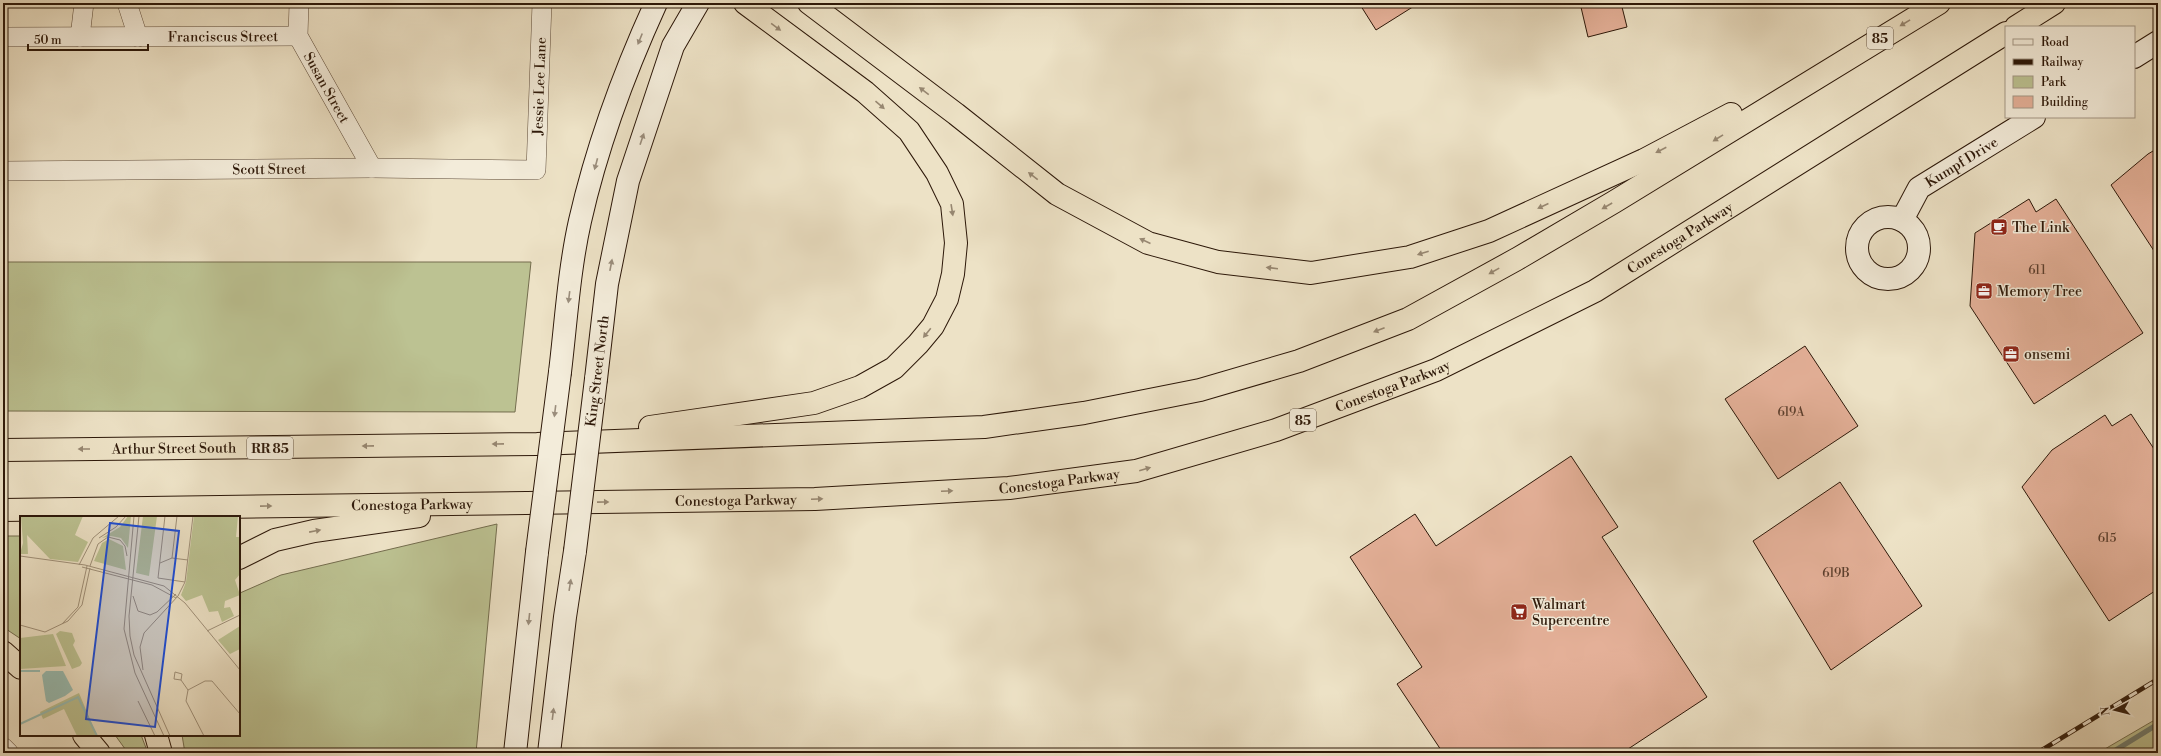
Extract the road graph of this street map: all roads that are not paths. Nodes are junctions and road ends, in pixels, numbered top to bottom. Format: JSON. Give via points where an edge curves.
{"nodes":[{"id":1,"x":84,"y":3,"type":"edge"},
{"id":2,"x":127,"y":3,"type":"edge"},
{"id":3,"x":299,"y":3,"type":"edge"},
{"id":4,"x":542,"y":3,"type":"edge"},
{"id":5,"x":656,"y":3,"type":"edge"},
{"id":6,"x":698,"y":3,"type":"edge"},
{"id":7,"x":745,"y":3,"type":"edge"},
{"id":8,"x":809,"y":3,"type":"edge"},
{"id":9,"x":1939,"y":3,"type":"edge"},
{"id":10,"x":2054,"y":3,"type":"edge"},
{"id":11,"x":2018,"y":26,"type":"edge"},
{"id":12,"x":2005,"y":34,"type":"edge"},
{"id":13,"x":298,"y":36,"type":"junction"},
{"id":14,"x":3,"y":37,"type":"edge"},
{"id":15,"x":80,"y":37,"type":"junction"},
{"id":16,"x":138,"y":37,"type":"junction"},
{"id":17,"x":2158,"y":42,"type":"edge"},
{"id":18,"x":2135,"y":56,"type":"edge"},
{"id":19,"x":1822,"y":73,"type":"junction"},
{"id":20,"x":2032,"y":118,"type":"edge"},
{"id":21,"x":372,"y":168,"type":"junction"},
{"id":22,"x":3,"y":170,"type":"edge"},
{"id":23,"x":536,"y":170,"type":"joint"},
{"id":24,"x":1902,"y":220,"type":"dead end"},
{"id":25,"x":537,"y":444,"type":"junction"},
{"id":26,"x":3,"y":450,"type":"edge"},
{"id":27,"x":508,"y":503,"type":"junction"},
{"id":28,"x":3,"y":510,"type":"edge"},
{"id":29,"x":240,"y":558,"type":"edge"},
{"id":30,"x":3,"y":652,"type":"edge"},
{"id":31,"x":20,"y":667,"type":"edge"},
{"id":32,"x":85,"y":736,"type":"edge"},
{"id":33,"x":156,"y":736,"type":"edge"},
{"id":34,"x":3,"y":747,"type":"edge"},
{"id":35,"x":9,"y":753,"type":"edge"},
{"id":36,"x":98,"y":753,"type":"edge"},
{"id":37,"x":161,"y":753,"type":"edge"},
{"id":38,"x":515,"y":753,"type":"edge"},
{"id":39,"x":549,"y":753,"type":"edge"}],
"edges":[{"from":1,"to":15,"type":"street"},
{"from":2,"to":16,"type":"street"},
{"from":3,"to":13,"type":"street","name":"Susan Street"},
{"from":4,"to":23,"type":"street","name":"Jessie Lee Lane"},
{"from":5,"to":38,"type":"main road","one_way":true,"bridge":true,"via":[[621,87],[598,154],[580,221],[537,552]]},
{"from":39,"to":6,"type":"main road","name":"King Street North","one_way":true,"bridge":true,"via":[[608,284],[628,180],[673,46]]},
{"from":7,"to":25,"type":"highway","one_way":true,"via":[[865,92],[909,131],[952,204],[956,244],[954,274],[947,299],[933,326],[918,344],[894,368],[860,387],[814,403]]},
{"from":19,"to":8,"type":"highway","one_way":true,"via":[[1786,86],[1644,160],[1489,231],[1410,257],[1311,273],[1218,262],[1148,243],[1064,198]]},
{"from":9,"to":19,"type":"highway","number":"85","one_way":true},
{"from":10,"to":11,"type":"highway"},
{"from":27,"to":12,"type":"highway","name":"Conestoga Parkway","number":"85","one_way":true,"via":[[815,499],[1009,488],[1136,472],[1276,430],[1436,370],[1595,291]]},
{"from":13,"to":16,"type":"street","name":"Franciscus Street"},
{"from":13,"to":21,"type":"street","name":"Susan Street"},
{"from":14,"to":15,"type":"street","name":"Franciscus Street"},
{"from":15,"to":16,"type":"street","name":"Franciscus Street"},
{"from":17,"to":18,"type":"main road"},
{"from":19,"to":25,"type":"highway","number":"85","one_way":true,"via":[[1614,202],[1408,319],[1292,364],[1200,390],[1084,413],[984,427]]},
{"from":20,"to":24,"type":"main road","name":"Kumpf Drive","via":[[1919,188]]},
{"from":21,"to":22,"type":"street","name":"Scott Street"},
{"from":21,"to":23,"type":"street","name":"Scott Street"},
{"from":25,"to":26,"type":"highway","name":"Arthur Street South","number":"RR 85","one_way":true},
{"from":28,"to":27,"type":"highway","name":"Conestoga Parkway","number":"85","one_way":true},
{"from":29,"to":27,"type":"highway","one_way":true,"via":[[275,540],[314,530]]},
{"from":30,"to":31,"type":"highway"},
{"from":32,"to":36,"type":"highway"},
{"from":33,"to":37,"type":"highway"},
{"from":34,"to":35,"type":"street"}]}
